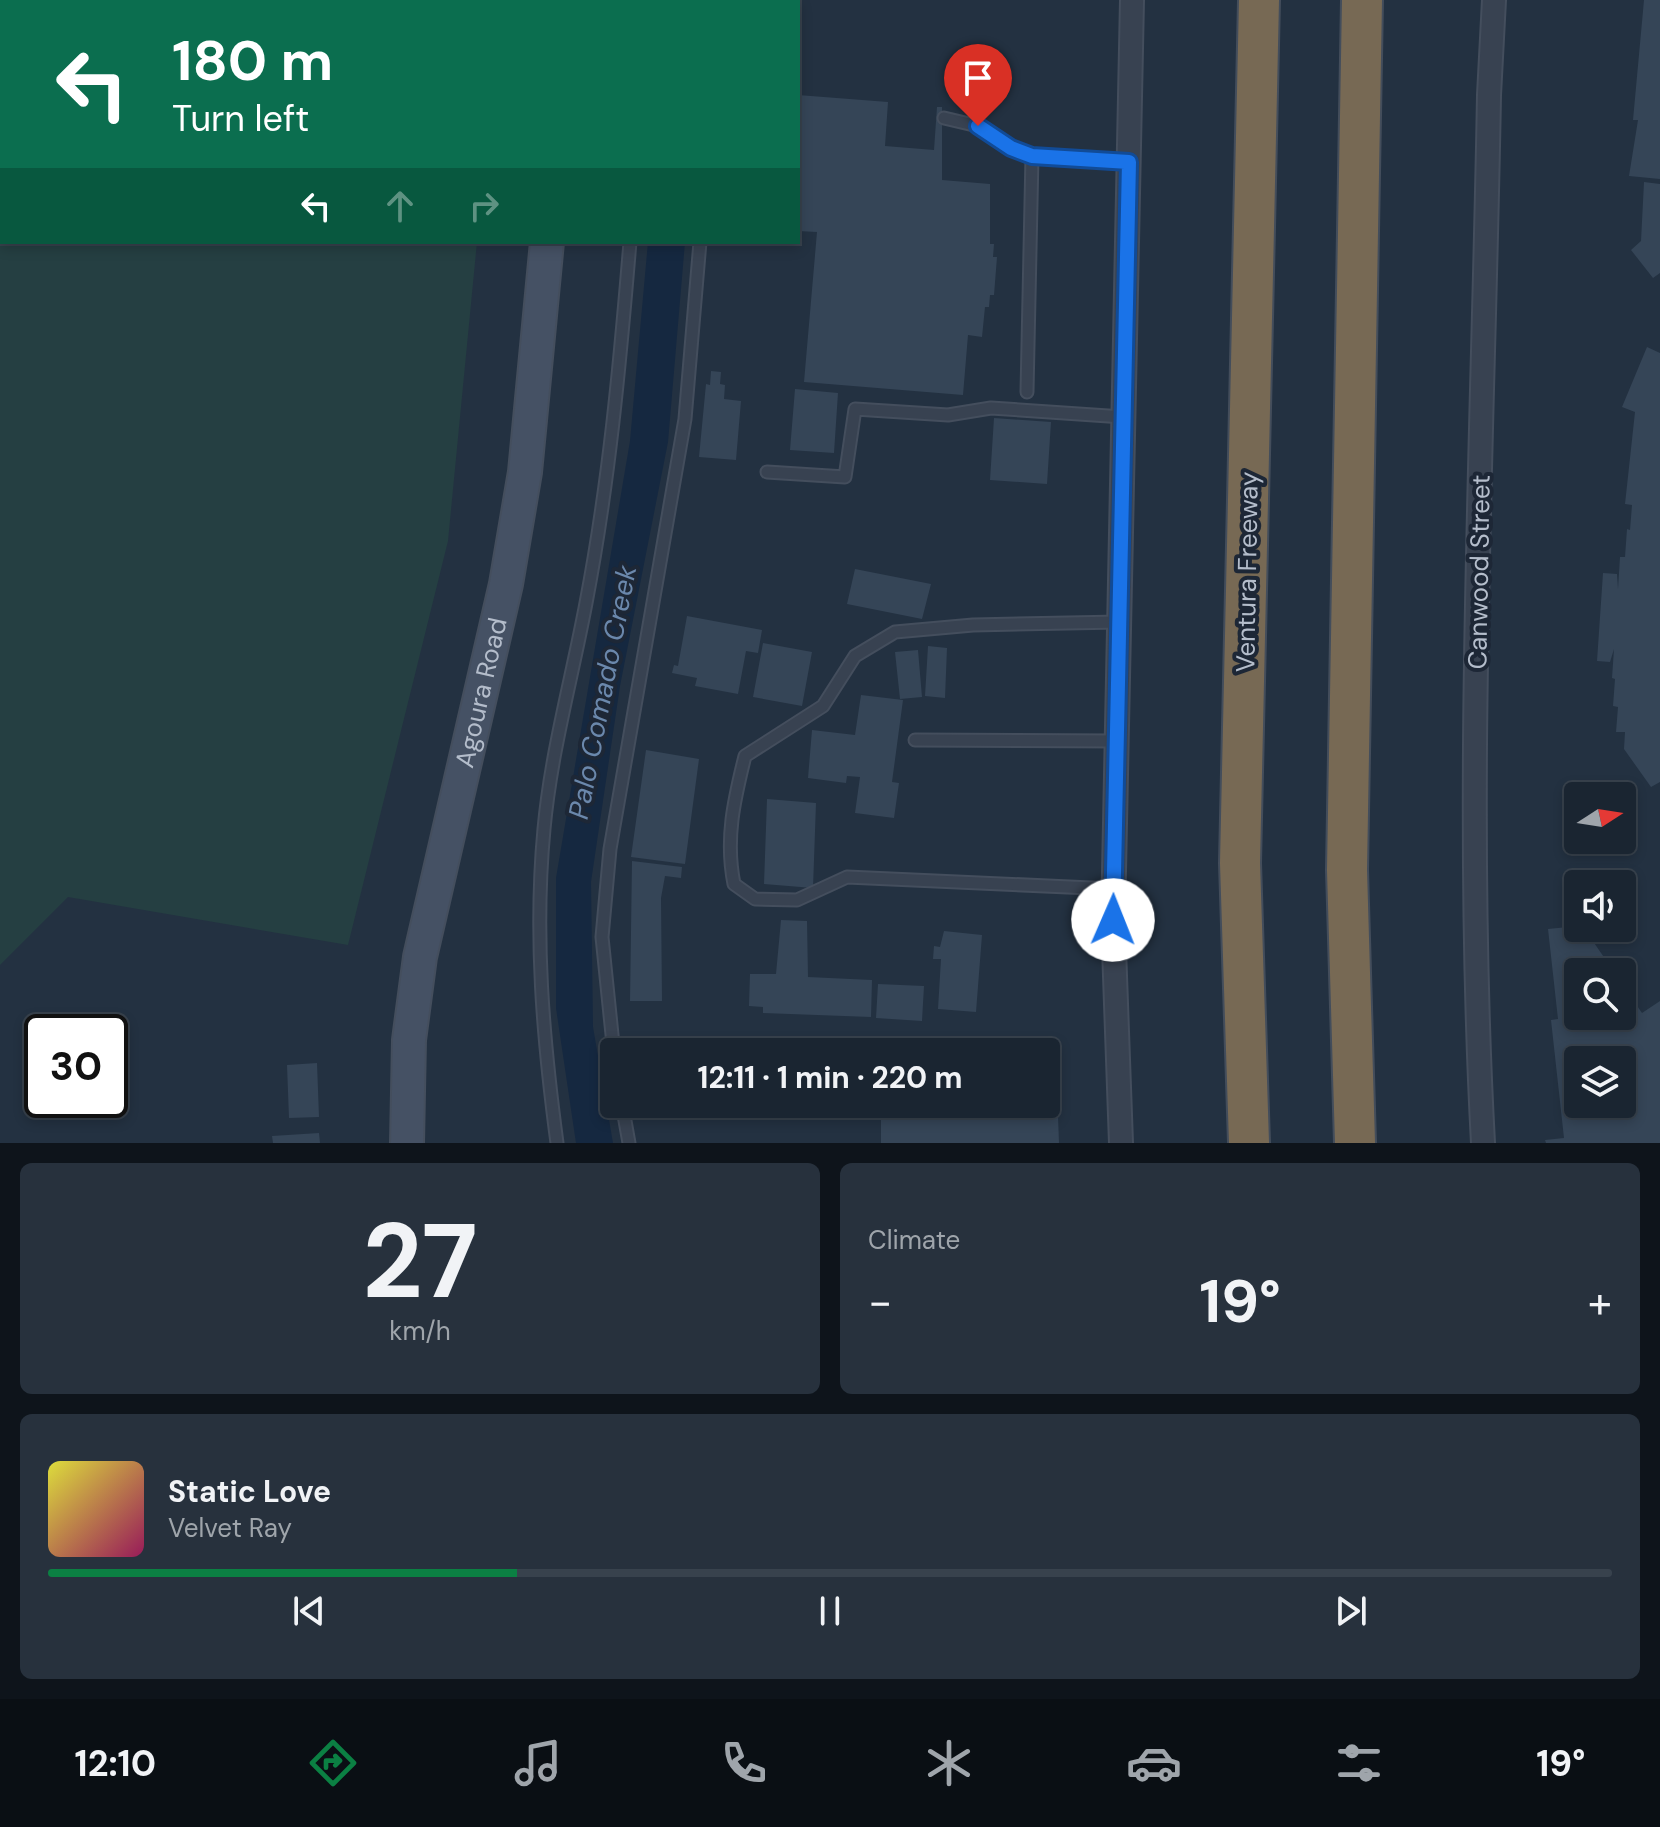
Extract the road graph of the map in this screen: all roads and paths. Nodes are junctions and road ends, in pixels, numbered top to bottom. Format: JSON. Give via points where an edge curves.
{"nodes":[{"id":1,"x":1132,"y":0,"type":"edge"},
{"id":2,"x":1259,"y":0,"type":"edge"},
{"id":3,"x":1362,"y":0,"type":"edge"},
{"id":4,"x":1494,"y":0,"type":"edge"},
{"id":5,"x":944,"y":118,"type":"dead end"},
{"id":6,"x":1032,"y":156,"type":"junction"},
{"id":7,"x":1129,"y":162,"type":"junction"},
{"id":8,"x":547,"y":244,"type":"edge"},
{"id":9,"x":630,"y":244,"type":"edge"},
{"id":10,"x":700,"y":244,"type":"edge"},
{"id":11,"x":1027,"y":392,"type":"dead end"},
{"id":12,"x":1123,"y":417,"type":"junction"},
{"id":13,"x":767,"y":472,"type":"dead end"},
{"id":14,"x":1119,"y":622,"type":"junction"},
{"id":15,"x":915,"y":740,"type":"dead end"},
{"id":16,"x":1117,"y":741,"type":"junction"},
{"id":17,"x":1113,"y":889,"type":"junction"},
{"id":18,"x":612,"y":1038,"type":"edge"},
{"id":19,"x":625,"y":1118,"type":"edge"},
{"id":20,"x":407,"y":1143,"type":"edge"},
{"id":21,"x":557,"y":1143,"type":"edge"},
{"id":22,"x":629,"y":1143,"type":"edge"},
{"id":23,"x":1121,"y":1143,"type":"edge"},
{"id":24,"x":1249,"y":1143,"type":"edge"},
{"id":25,"x":1355,"y":1143,"type":"edge"},
{"id":26,"x":1483,"y":1143,"type":"edge"}],
"edges":[{"from":1,"to":7,"type":"street"},
{"from":2,"to":24,"type":"highway","name":"Ventura Freeway","via":[[1240,863]]},
{"from":3,"to":25,"type":"highway","via":[[1347,870]]},
{"from":4,"to":26,"type":"street","name":"Canwood Street","via":[[1474,805]]},
{"from":5,"to":6,"type":"lane","via":[[978,126]]},
{"from":6,"to":7,"type":"lane"},
{"from":6,"to":11,"type":"lane"},
{"from":7,"to":12,"type":"street"},
{"from":8,"to":20,"type":"main road","name":"Agoura Road","via":[[525,472],[506,584],[420,957],[409,1040]]},
{"from":9,"to":21,"type":"lane","via":[[615,426],[544,828],[539,947],[543,1036]]},
{"from":10,"to":18,"type":"lane","via":[[685,419],[610,849],[602,937]]},
{"from":12,"to":13,"type":"lane","via":[[991,408],[948,415],[855,409],[845,477]]},
{"from":12,"to":14,"type":"street"},
{"from":14,"to":16,"type":"street"},
{"from":14,"to":17,"type":"lane","via":[[895,632],[855,656],[823,706],[745,756],[732,806],[728,853],[734,884],[755,899],[797,900],[847,877]]},
{"from":15,"to":16,"type":"lane"},
{"from":16,"to":17,"type":"street"},
{"from":17,"to":23,"type":"street"},
{"from":19,"to":22,"type":"lane"}]}
